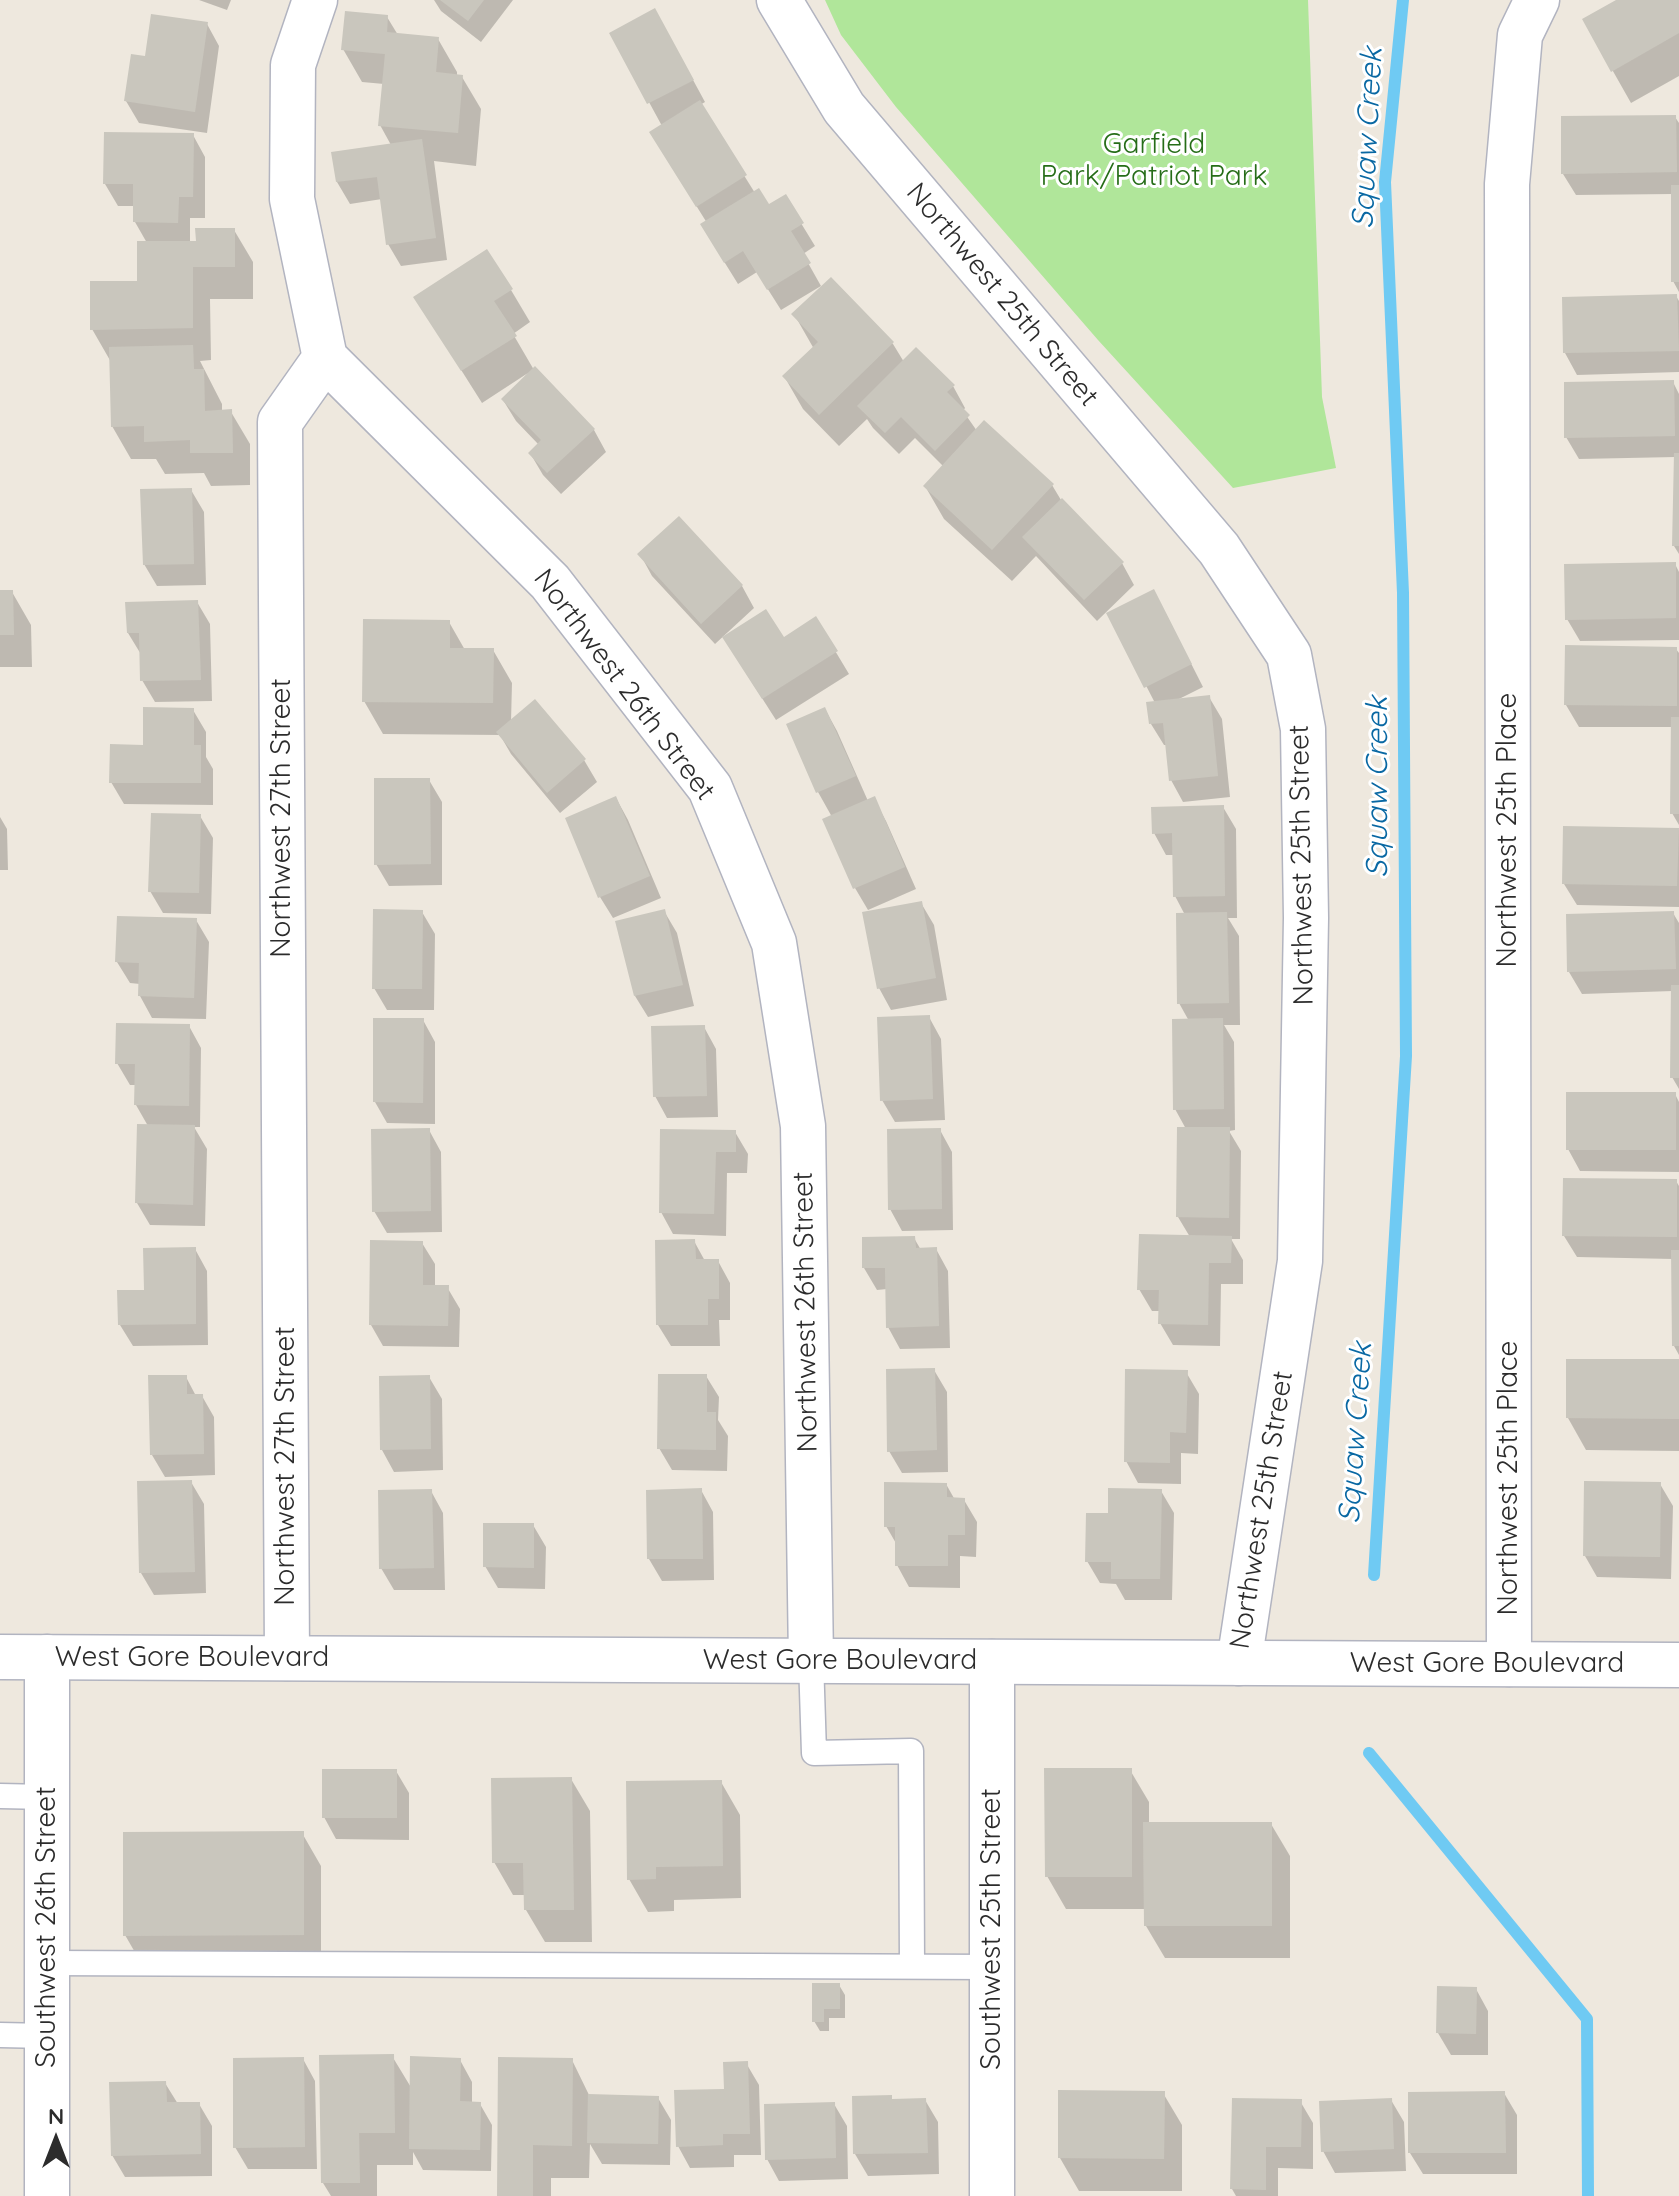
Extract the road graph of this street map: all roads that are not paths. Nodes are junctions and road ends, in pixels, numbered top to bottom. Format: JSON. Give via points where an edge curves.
{"nodes":[{"id":1,"x":315,"y":0,"type":"edge"},
{"id":2,"x":779,"y":0,"type":"edge"},
{"id":3,"x":1537,"y":0,"type":"edge"},
{"id":4,"x":325,"y":358,"type":"junction"},
{"id":5,"x":0,"y":1657,"type":"edge"},
{"id":6,"x":47,"y":1657,"type":"junction"},
{"id":7,"x":287,"y":1658,"type":"junction"},
{"id":8,"x":811,"y":1660,"type":"junction"},
{"id":9,"x":992,"y":1662,"type":"junction"},
{"id":10,"x":1239,"y":1663,"type":"junction"},
{"id":11,"x":1509,"y":1664,"type":"junction"},
{"id":12,"x":1679,"y":1665,"type":"edge"},
{"id":13,"x":0,"y":1796,"type":"edge"},
{"id":14,"x":47,"y":1797,"type":"junction"},
{"id":15,"x":47,"y":1963,"type":"junction"},
{"id":16,"x":912,"y":1966,"type":"junction"},
{"id":17,"x":992,"y":1967,"type":"junction"},
{"id":18,"x":0,"y":2035,"type":"edge"},
{"id":19,"x":47,"y":2036,"type":"junction"},
{"id":20,"x":47,"y":2196,"type":"edge"},
{"id":21,"x":992,"y":2196,"type":"edge"}],
"edges":[{"from":1,"to":4,"type":"street","via":[[293,65],[292,199]]},
{"from":2,"to":10,"type":"street","name":"Northwest 25th Street","via":[[844,108],[1219,549],[1289,655],[1303,729],[1306,918],[1300,1261]]},
{"from":3,"to":11,"type":"street","name":"Northwest 25th Place","via":[[1520,35],[1507,184]]},
{"from":4,"to":7,"type":"street","name":"Northwest 27th Street","via":[[280,422]]},
{"from":4,"to":8,"type":"street","name":"Northwest 26th Street","via":[[550,582],[710,788],[774,943],[803,1126]]},
{"from":5,"to":6,"type":"street","name":"West Gore Boulevard"},
{"from":6,"to":7,"type":"street","name":"West Gore Boulevard"},
{"from":6,"to":14,"type":"street","name":"Southwest 26th Street"},
{"from":7,"to":8,"type":"street","name":"West Gore Boulevard"},
{"from":8,"to":9,"type":"street","name":"West Gore Boulevard"},
{"from":8,"to":16,"type":"lane","via":[[814,1753],[911,1751]]},
{"from":9,"to":10,"type":"street","name":"West Gore Boulevard"},
{"from":9,"to":17,"type":"street","name":"Southwest 25th Street"},
{"from":10,"to":11,"type":"street","name":"West Gore Boulevard"},
{"from":11,"to":12,"type":"street","name":"West Gore Boulevard"},
{"from":13,"to":14,"type":"lane"},
{"from":14,"to":15,"type":"street","name":"Southwest 26th Street"},
{"from":15,"to":16,"type":"lane"},
{"from":15,"to":19,"type":"street","name":"Southwest 26th Street"},
{"from":16,"to":17,"type":"lane"},
{"from":17,"to":21,"type":"street","name":"Southwest 25th Street"},
{"from":18,"to":19,"type":"lane"},
{"from":19,"to":20,"type":"street","name":"Southwest 26th Street"}]}
